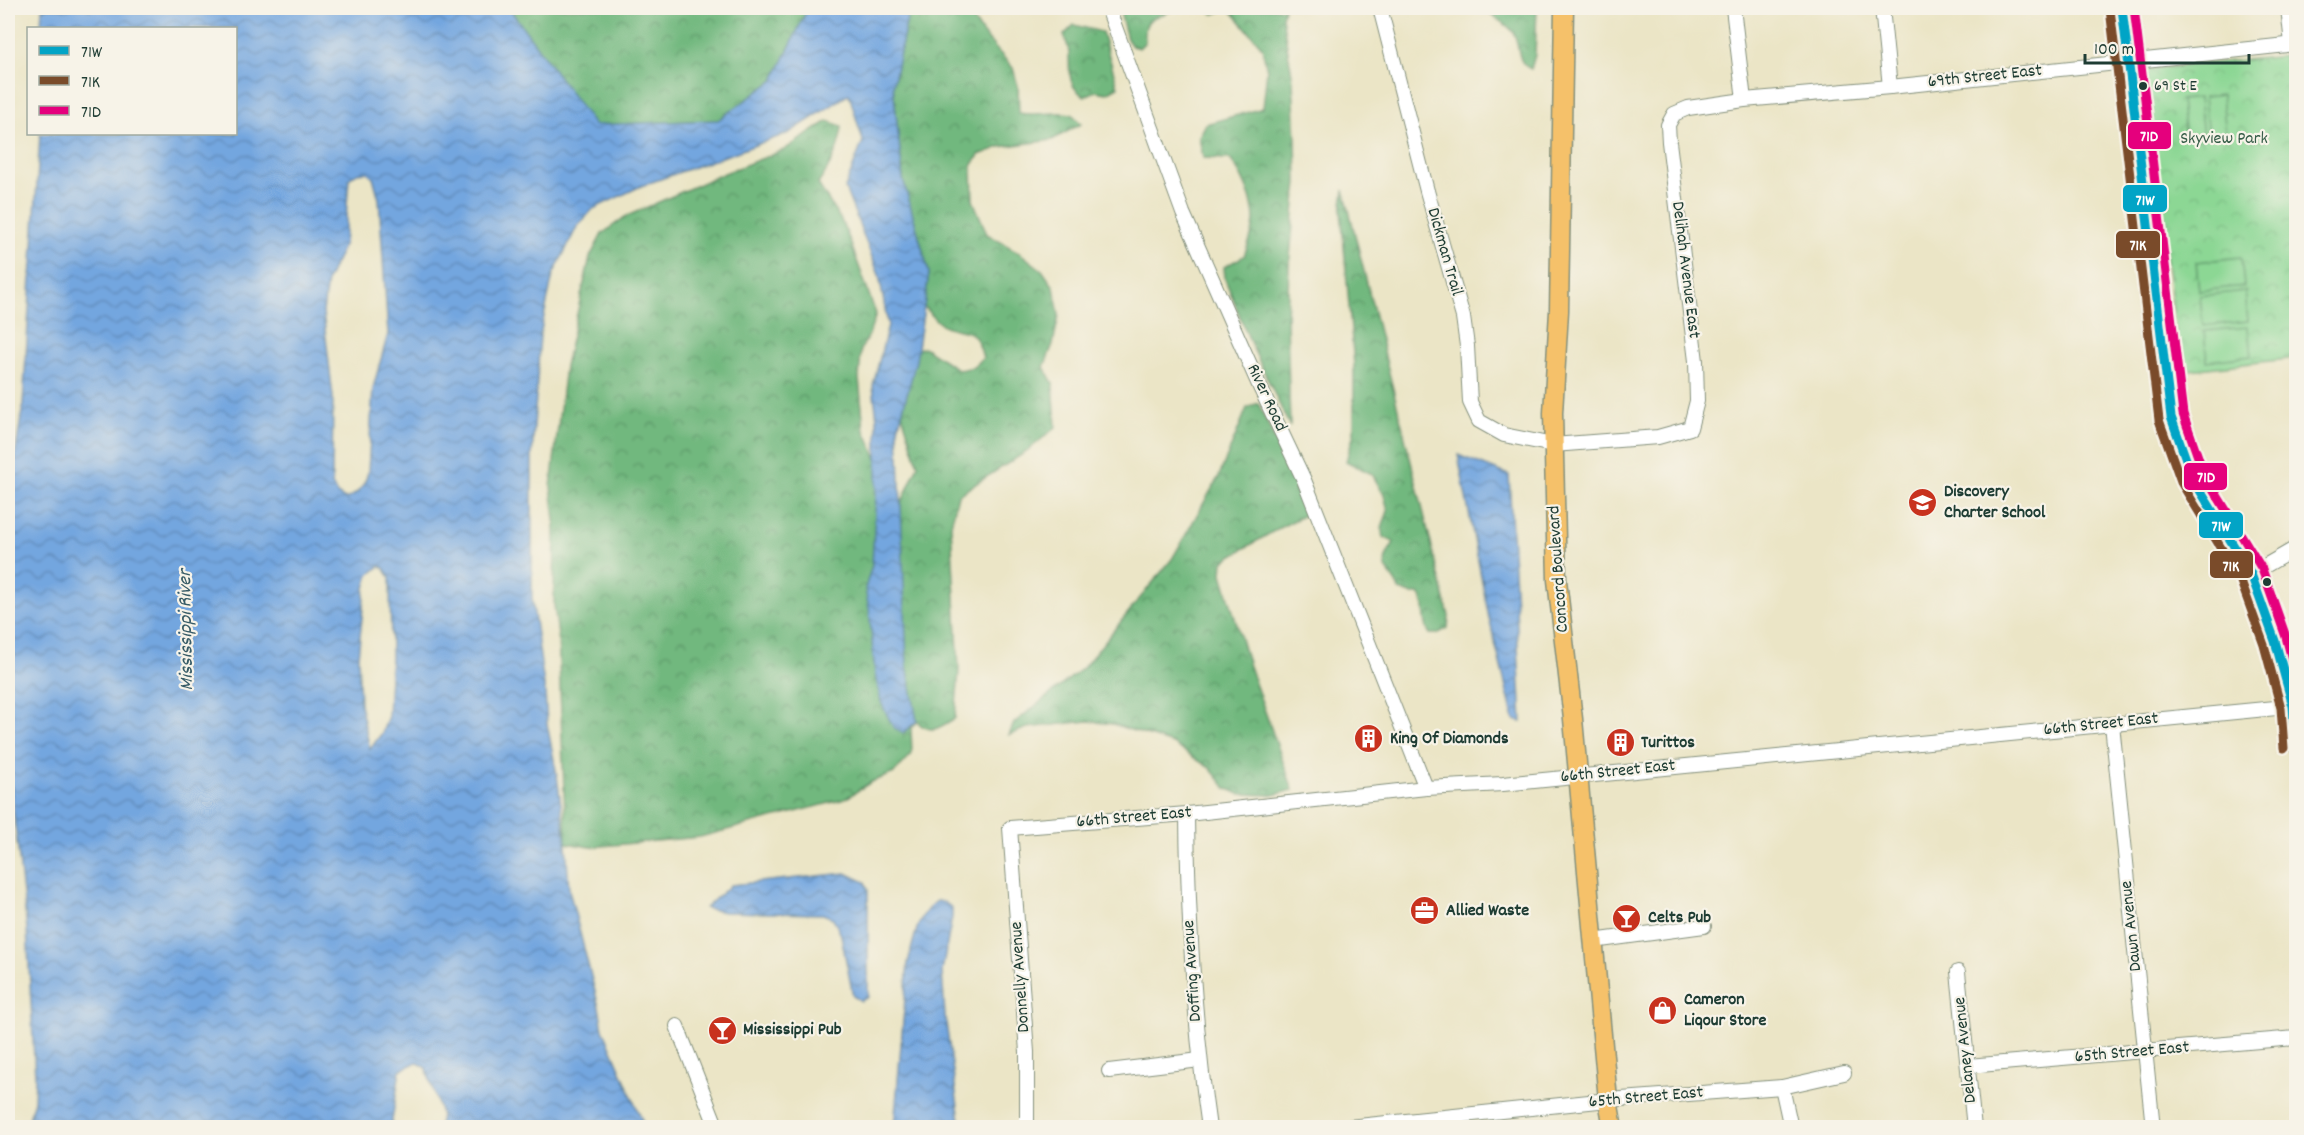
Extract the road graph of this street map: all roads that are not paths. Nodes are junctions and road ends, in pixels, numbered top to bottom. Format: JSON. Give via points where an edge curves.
{"nodes":[{"id":1,"x":1108,"y":8,"type":"edge"},
{"id":2,"x":1380,"y":8,"type":"edge"},
{"id":3,"x":1564,"y":8,"type":"edge"},
{"id":4,"x":1733,"y":8,"type":"edge"},
{"id":5,"x":1882,"y":8,"type":"edge"},
{"id":6,"x":2122,"y":8,"type":"edge"},
{"id":7,"x":2288,"y":8,"type":"edge"},
{"id":8,"x":2294,"y":44,"type":"edge"},
{"id":9,"x":2128,"y":62,"type":"junction"},
{"id":10,"x":1890,"y":87,"type":"junction"},
{"id":11,"x":1744,"y":100,"type":"junction"},
{"id":12,"x":1674,"y":114,"type":"joint"},
{"id":13,"x":1690,"y":428,"type":"joint"},
{"id":14,"x":1553,"y":445,"type":"junction"},
{"id":15,"x":2296,"y":548,"type":"edge"},
{"id":16,"x":2251,"y":574,"type":"junction"},
{"id":17,"x":2295,"y":706,"type":"edge"},
{"id":18,"x":2112,"y":724,"type":"junction"},
{"id":19,"x":2296,"y":747,"type":"edge"},
{"id":20,"x":1579,"y":776,"type":"junction"},
{"id":21,"x":1426,"y":788,"type":"junction"},
{"id":22,"x":1187,"y":814,"type":"junction"},
{"id":23,"x":1010,"y":828,"type":"joint"},
{"id":24,"x":1704,"y":926,"type":"dead end"},
{"id":25,"x":1593,"y":941,"type":"junction"},
{"id":26,"x":1958,"y":972,"type":"dead end"},
{"id":27,"x":676,"y":1026,"type":"dead end"},
{"id":28,"x":2296,"y":1038,"type":"edge"},
{"id":29,"x":2145,"y":1052,"type":"junction"},
{"id":30,"x":1200,"y":1060,"type":"junction"},
{"id":31,"x":1968,"y":1066,"type":"junction"},
{"id":32,"x":1109,"y":1071,"type":"dead end"},
{"id":33,"x":1844,"y":1073,"type":"dead end"},
{"id":34,"x":1782,"y":1087,"type":"junction"},
{"id":35,"x":1608,"y":1101,"type":"junction"},
{"id":36,"x":717,"y":1128,"type":"edge"},
{"id":37,"x":1027,"y":1128,"type":"edge"},
{"id":38,"x":1209,"y":1128,"type":"edge"},
{"id":39,"x":1339,"y":1128,"type":"edge"},
{"id":40,"x":1613,"y":1128,"type":"edge"},
{"id":41,"x":1791,"y":1128,"type":"edge"},
{"id":42,"x":1974,"y":1128,"type":"edge"},
{"id":43,"x":2153,"y":1128,"type":"edge"}],
"edges":[{"from":1,"to":21,"type":"street","name":"River Road","via":[[1183,213],[1304,480]]},
{"from":2,"to":14,"type":"street","name":"Dickman Trail","via":[[1463,317],[1473,413],[1488,428],[1504,435]]},
{"from":3,"to":14,"type":"main road","name":"Concord Boulevard"},
{"from":4,"to":11,"type":"street"},
{"from":5,"to":10,"type":"street"},
{"from":6,"to":9,"type":"street"},
{"from":7,"to":8,"type":"street"},
{"from":8,"to":9,"type":"street","name":"69th Street East"},
{"from":9,"to":10,"type":"street","name":"69th Street East"},
{"from":9,"to":16,"type":"street","via":[[2171,417],[2193,479]]},
{"from":10,"to":11,"type":"street","name":"69th Street East"},
{"from":11,"to":12,"type":"street","name":"69th Street East","via":[[1688,108]]},
{"from":12,"to":13,"type":"street","name":"Delihah Avenue East","via":[[1668,125],[1669,142],[1696,361],[1696,400]]},
{"from":13,"to":14,"type":"street","name":"Dickman Trail","via":[[1658,437]]},
{"from":14,"to":20,"type":"main road","name":"Concord Boulevard","via":[[1557,580]]},
{"from":15,"to":16,"type":"street"},
{"from":16,"to":17,"type":"street"},
{"from":17,"to":18,"type":"street","name":"66th Street East"},
{"from":17,"to":19,"type":"street"},
{"from":18,"to":20,"type":"street","name":"66th Street East"},
{"from":18,"to":29,"type":"street","name":"Dawn Avenue"},
{"from":20,"to":21,"type":"street","name":"66th Street East"},
{"from":20,"to":25,"type":"main road","name":"Concord Boulevard"},
{"from":21,"to":22,"type":"street","name":"66th Street East"},
{"from":22,"to":23,"type":"street","name":"66th Street East"},
{"from":22,"to":30,"type":"street","name":"Doffing Avenue","via":[[1188,896]]},
{"from":23,"to":37,"type":"street","name":"Donnelly Avenue","via":[[1027,1052]]},
{"from":24,"to":25,"type":"street"},
{"from":25,"to":35,"type":"main road","name":"Concord Boulevard"},
{"from":26,"to":31,"type":"street","name":"Delaney Avenue"},
{"from":27,"to":36,"type":"street"},
{"from":28,"to":29,"type":"street","name":"65th Street East"},
{"from":29,"to":31,"type":"street","name":"65th Street East"},
{"from":29,"to":43,"type":"street","name":"Dawn Avenue"},
{"from":30,"to":32,"type":"street"},
{"from":30,"to":38,"type":"street","name":"Doffing Avenue"},
{"from":31,"to":42,"type":"street","name":"Delaney Avenue"},
{"from":33,"to":34,"type":"street","name":"65th Street East"},
{"from":34,"to":35,"type":"street","name":"65th Street East"},
{"from":34,"to":41,"type":"street"},
{"from":35,"to":39,"type":"street","name":"65th Street East"},
{"from":35,"to":40,"type":"main road","name":"Concord Boulevard"}]}
